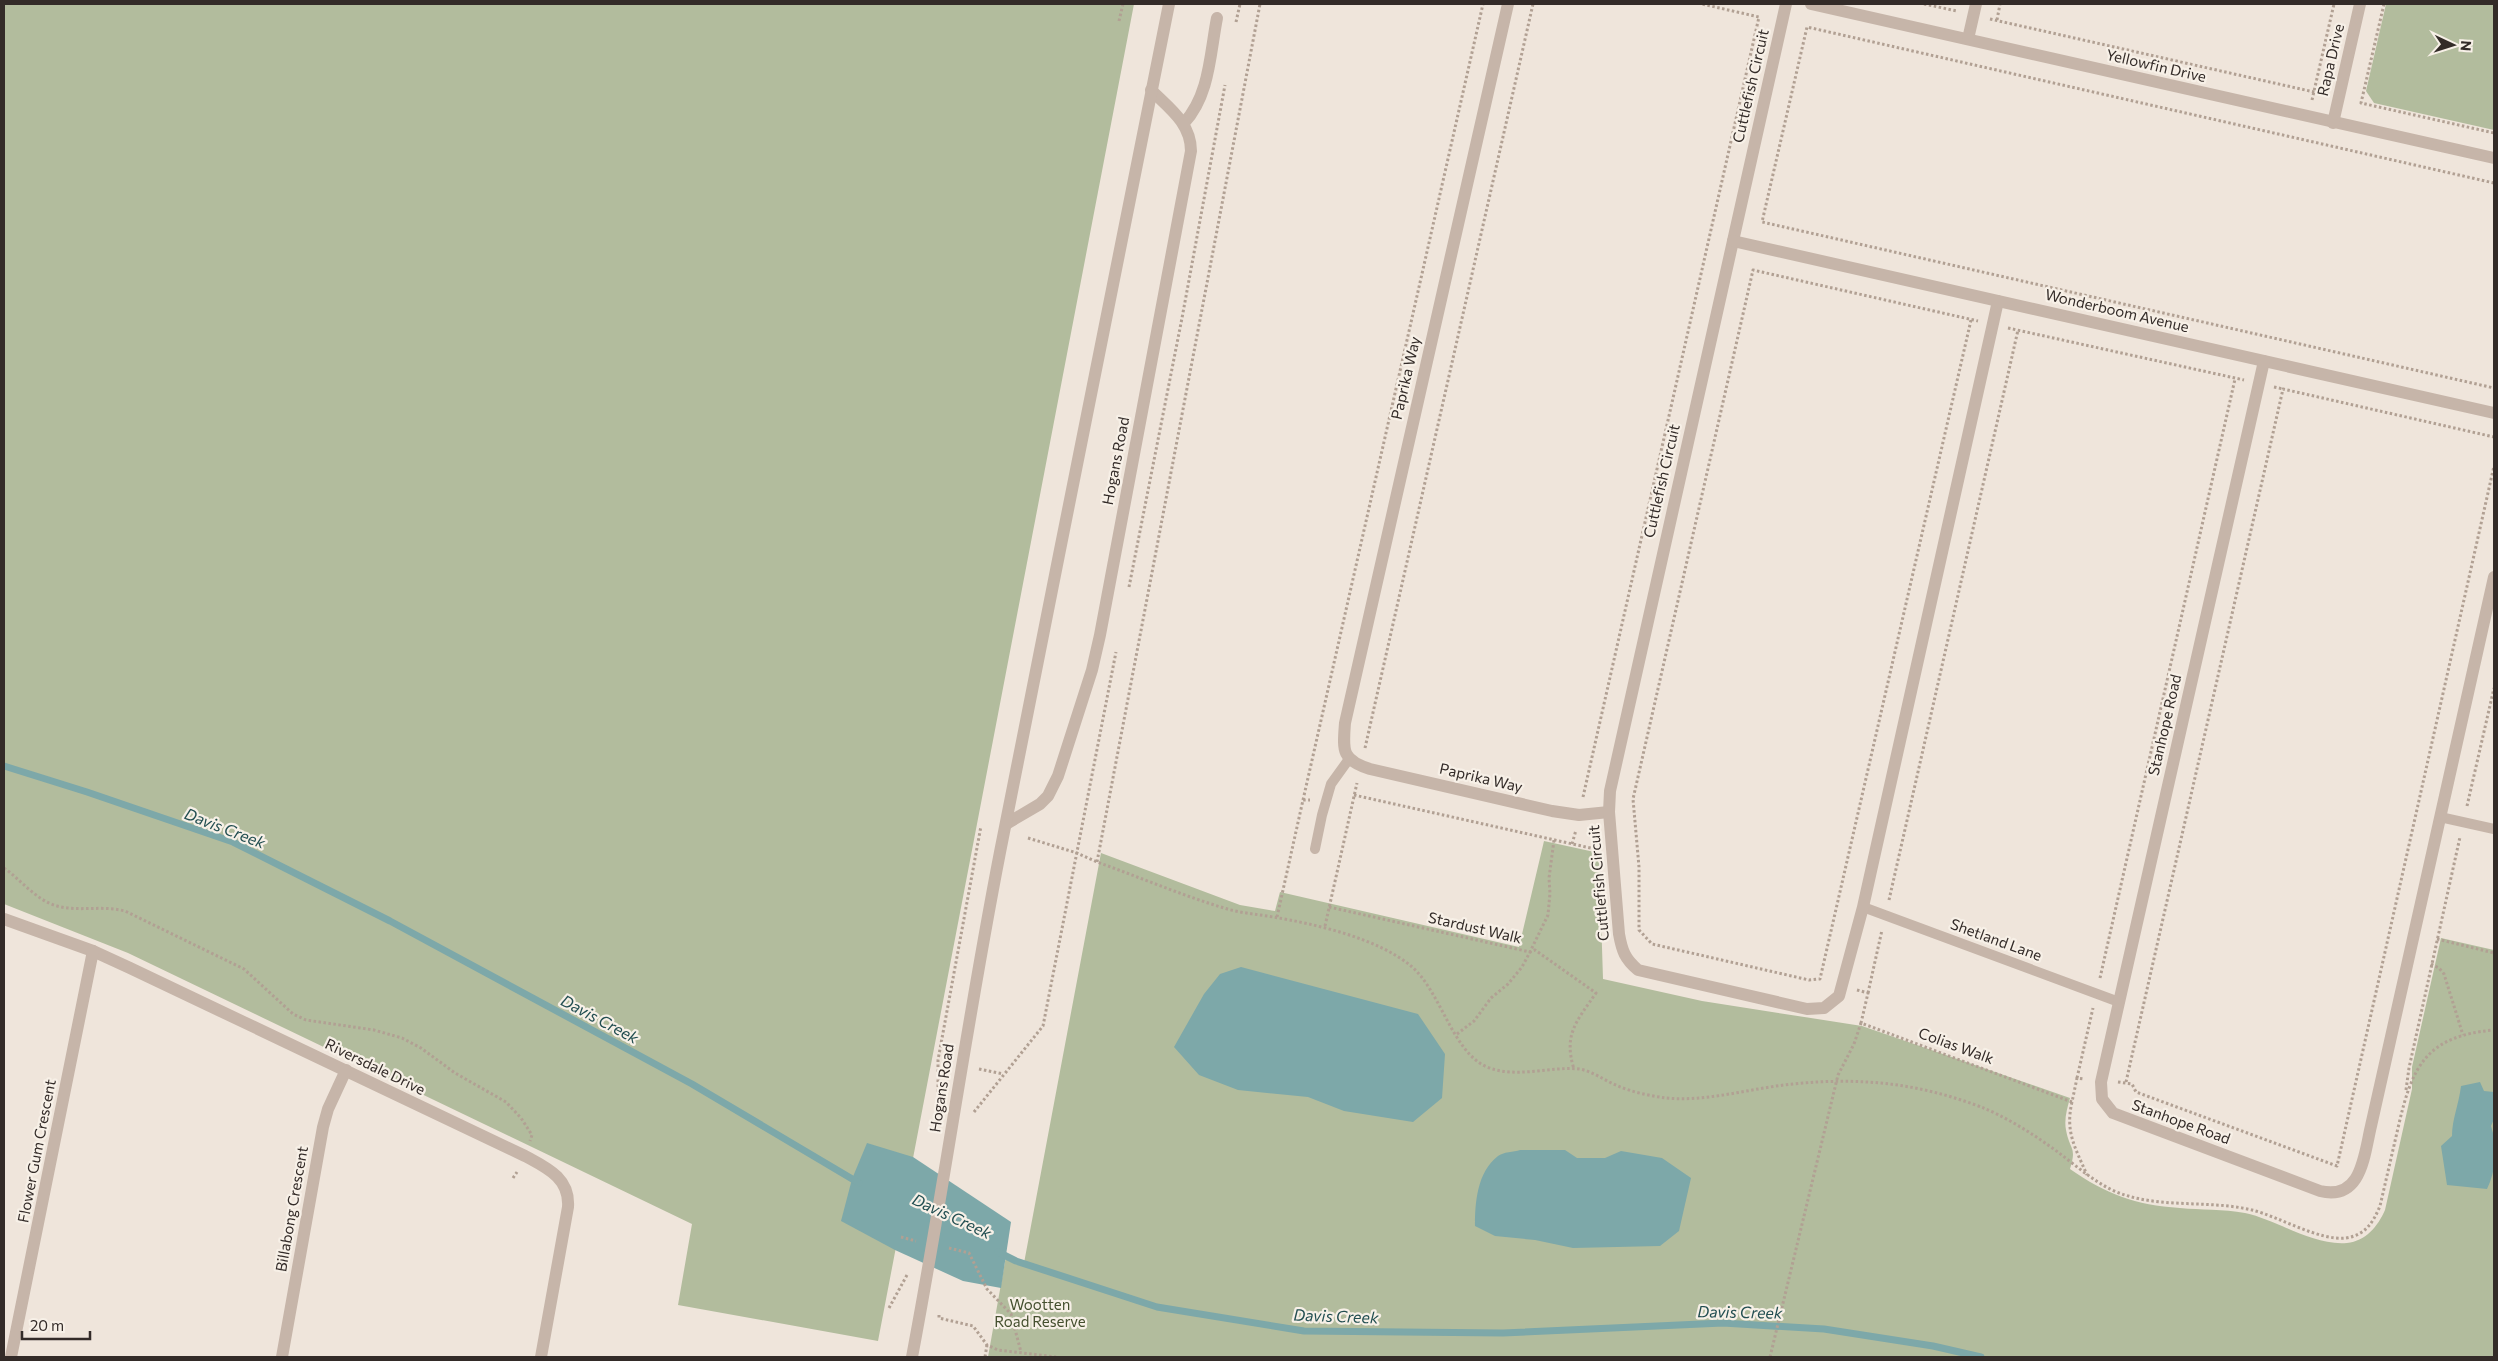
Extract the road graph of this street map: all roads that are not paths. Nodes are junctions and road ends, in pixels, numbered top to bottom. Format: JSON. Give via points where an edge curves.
{"nodes":[{"id":1,"x":1169,"y":4,"type":"edge"},
{"id":2,"x":1508,"y":4,"type":"edge"},
{"id":3,"x":1786,"y":4,"type":"edge"},
{"id":4,"x":1812,"y":4,"type":"edge"},
{"id":5,"x":2360,"y":4,"type":"edge"},
{"id":6,"x":1975,"y":9,"type":"edge"},
{"id":7,"x":1217,"y":18,"type":"dead end"},
{"id":8,"x":1968,"y":39,"type":"junction"},
{"id":9,"x":1151,"y":90,"type":"junction"},
{"id":10,"x":2333,"y":122,"type":"junction"},
{"id":11,"x":1184,"y":123,"type":"junction"},
{"id":12,"x":2494,"y":158,"type":"edge"},
{"id":13,"x":1733,"y":241,"type":"junction"},
{"id":14,"x":1998,"y":301,"type":"junction"},
{"id":15,"x":2264,"y":361,"type":"junction"},
{"id":16,"x":2494,"y":413,"type":"edge"},
{"id":17,"x":2494,"y":577,"type":"edge"},
{"id":18,"x":1350,"y":759,"type":"junction"},
{"id":19,"x":1609,"y":812,"type":"junction"},
{"id":20,"x":2440,"y":817,"type":"junction"},
{"id":21,"x":1006,"y":824,"type":"junction"},
{"id":22,"x":2494,"y":829,"type":"edge"},
{"id":23,"x":1315,"y":849,"type":"dead end"},
{"id":24,"x":1863,"y":907,"type":"junction"},
{"id":25,"x":4,"y":919,"type":"edge"},
{"id":26,"x":93,"y":951,"type":"junction"},
{"id":27,"x":2119,"y":1002,"type":"junction"},
{"id":28,"x":346,"y":1070,"type":"junction"},
{"id":29,"x":11,"y":1357,"type":"edge"},
{"id":30,"x":282,"y":1357,"type":"edge"},
{"id":31,"x":541,"y":1357,"type":"edge"},
{"id":32,"x":912,"y":1357,"type":"edge"}],
"edges":[{"from":1,"to":9,"type":"street","name":"Hogans Road"},
{"from":2,"to":18,"type":"street","name":"Paprika Way","via":[[1345,724],[1343,749]]},
{"from":3,"to":13,"type":"street","name":"Cuttlefish Circuit"},
{"from":4,"to":8,"type":"street","name":"Yellowfin Drive"},
{"from":5,"to":10,"type":"street","name":"Rapa Drive"},
{"from":6,"to":8,"type":"street"},
{"from":7,"to":11,"type":"street","via":[[1202,98]]},
{"from":8,"to":10,"type":"street","name":"Yellowfin Drive"},
{"from":9,"to":11,"type":"street","name":"Hogans Road"},
{"from":9,"to":21,"type":"street","name":"Hogans Road"},
{"from":10,"to":12,"type":"street","name":"Yellowfin Drive"},
{"from":11,"to":21,"type":"street","name":"Hogans Road","via":[[1191,142],[1189,162],[1092,670],[1058,776],[1048,796]]},
{"from":13,"to":14,"type":"street","name":"Wonderboom Avenue"},
{"from":13,"to":19,"type":"street","name":"Cuttlefish Circuit","via":[[1614,769]]},
{"from":14,"to":15,"type":"street","name":"Wonderboom Avenue"},
{"from":14,"to":24,"type":"street","name":"Cuttlefish Circuit"},
{"from":15,"to":16,"type":"street","name":"Wonderboom Avenue"},
{"from":15,"to":27,"type":"street","name":"Stanhope Road"},
{"from":17,"to":20,"type":"street","name":"Stanhope Road"},
{"from":18,"to":19,"type":"street","name":"Paprika Way","via":[[1360,766],[1552,810],[1579,814]]},
{"from":18,"to":23,"type":"lane","via":[[1331,784]]},
{"from":19,"to":24,"type":"street","name":"Cuttlefish Circuit","via":[[1622,951],[1638,970],[1807,1009],[1824,1008],[1834,1002],[1843,986]]},
{"from":20,"to":22,"type":"lane"},
{"from":20,"to":27,"type":"street","name":"Stanhope Road","via":[[2360,1171],[2351,1184],[2335,1192],[2320,1191],[2113,1113],[2102,1099],[2101,1082]]},
{"from":21,"to":32,"type":"street","name":"Hogans Road"},
{"from":24,"to":27,"type":"lane","name":"Shetland Lane"},
{"from":25,"to":26,"type":"street","name":"Riversdale Drive"},
{"from":26,"to":28,"type":"street","name":"Riversdale Drive"},
{"from":26,"to":29,"type":"street","name":"Flower Gum Crescent"},
{"from":28,"to":30,"type":"street","name":"Billabong Crescent","via":[[323,1127]]},
{"from":28,"to":31,"type":"street","name":"Riversdale Drive","via":[[525,1156],[560,1178],[568,1192],[568,1207]]}]}
